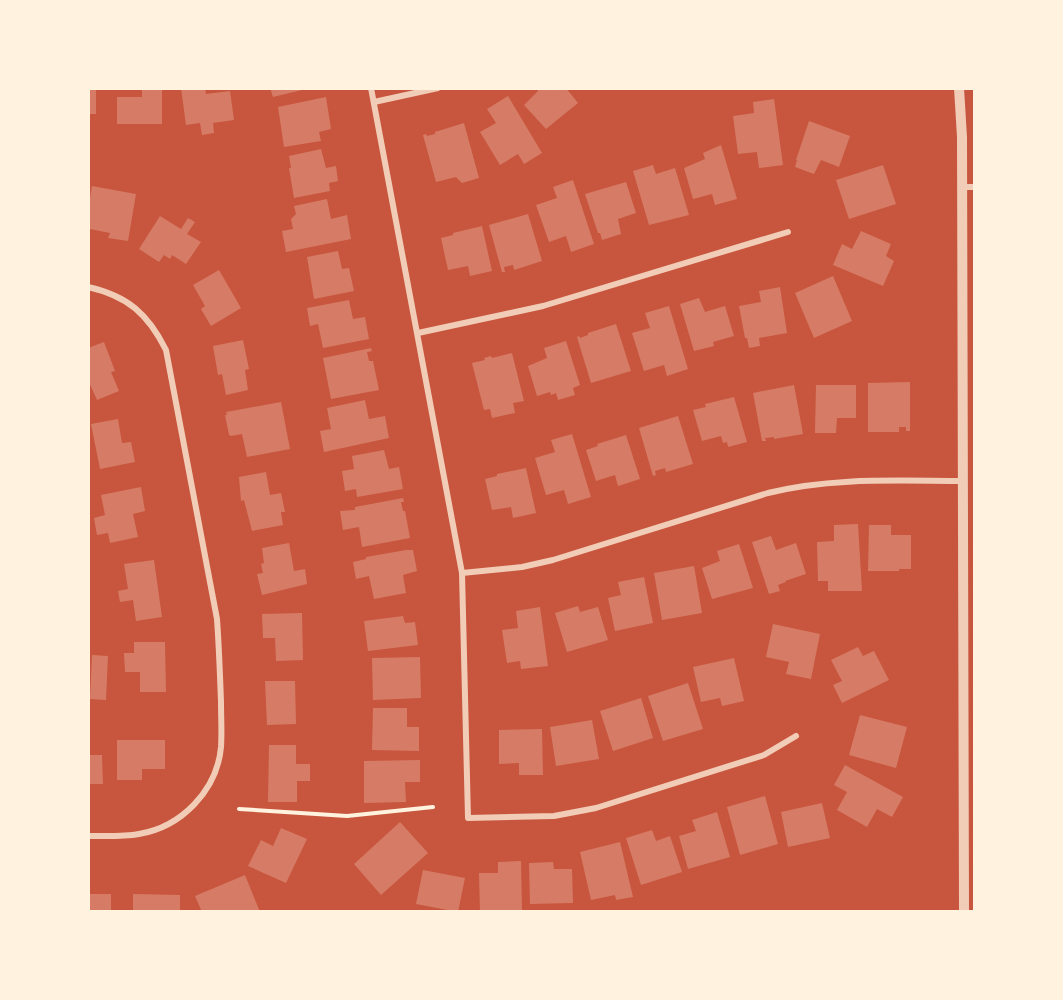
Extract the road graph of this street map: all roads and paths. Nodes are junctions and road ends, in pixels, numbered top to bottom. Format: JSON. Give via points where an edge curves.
{"nodes":[{"id":1,"x":371,"y":88,"type":"edge"},
{"id":2,"x":438,"y":88,"type":"edge"},
{"id":3,"x":959,"y":88,"type":"edge"},
{"id":4,"x":374,"y":102,"type":"junction"},
{"id":5,"x":962,"y":187,"type":"junction"},
{"id":6,"x":975,"y":187,"type":"edge"},
{"id":7,"x":788,"y":232,"type":"dead end"},
{"id":8,"x":88,"y":286,"type":"edge"},
{"id":9,"x":418,"y":333,"type":"junction"},
{"id":10,"x":963,"y":481,"type":"junction"},
{"id":11,"x":462,"y":573,"type":"junction"},
{"id":12,"x":796,"y":736,"type":"dead end"},
{"id":13,"x":433,"y":807,"type":"dead end"},
{"id":14,"x":239,"y":809,"type":"dead end"},
{"id":15,"x":88,"y":836,"type":"edge"},
{"id":16,"x":964,"y":912,"type":"edge"}],
"edges":[{"from":1,"to":4,"type":"street"},
{"from":2,"to":4,"type":"street"},
{"from":3,"to":5,"type":"street"},
{"from":4,"to":9,"type":"street"},
{"from":5,"to":6,"type":"street"},
{"from":5,"to":10,"type":"street"},
{"from":7,"to":9,"type":"street","via":[[543,306]]},
{"from":8,"to":15,"type":"street","via":[[125,300],[145,316],[166,350],[217,619],[221,748],[208,787],[181,817],[139,834]]},
{"from":9,"to":11,"type":"street"},
{"from":10,"to":11,"type":"street","via":[[845,482],[796,487],[553,560]]},
{"from":10,"to":16,"type":"street"},
{"from":11,"to":12,"type":"street","via":[[468,818],[554,816],[596,808],[764,755]]},
{"from":13,"to":14,"type":"path","via":[[347,816]]}]}
